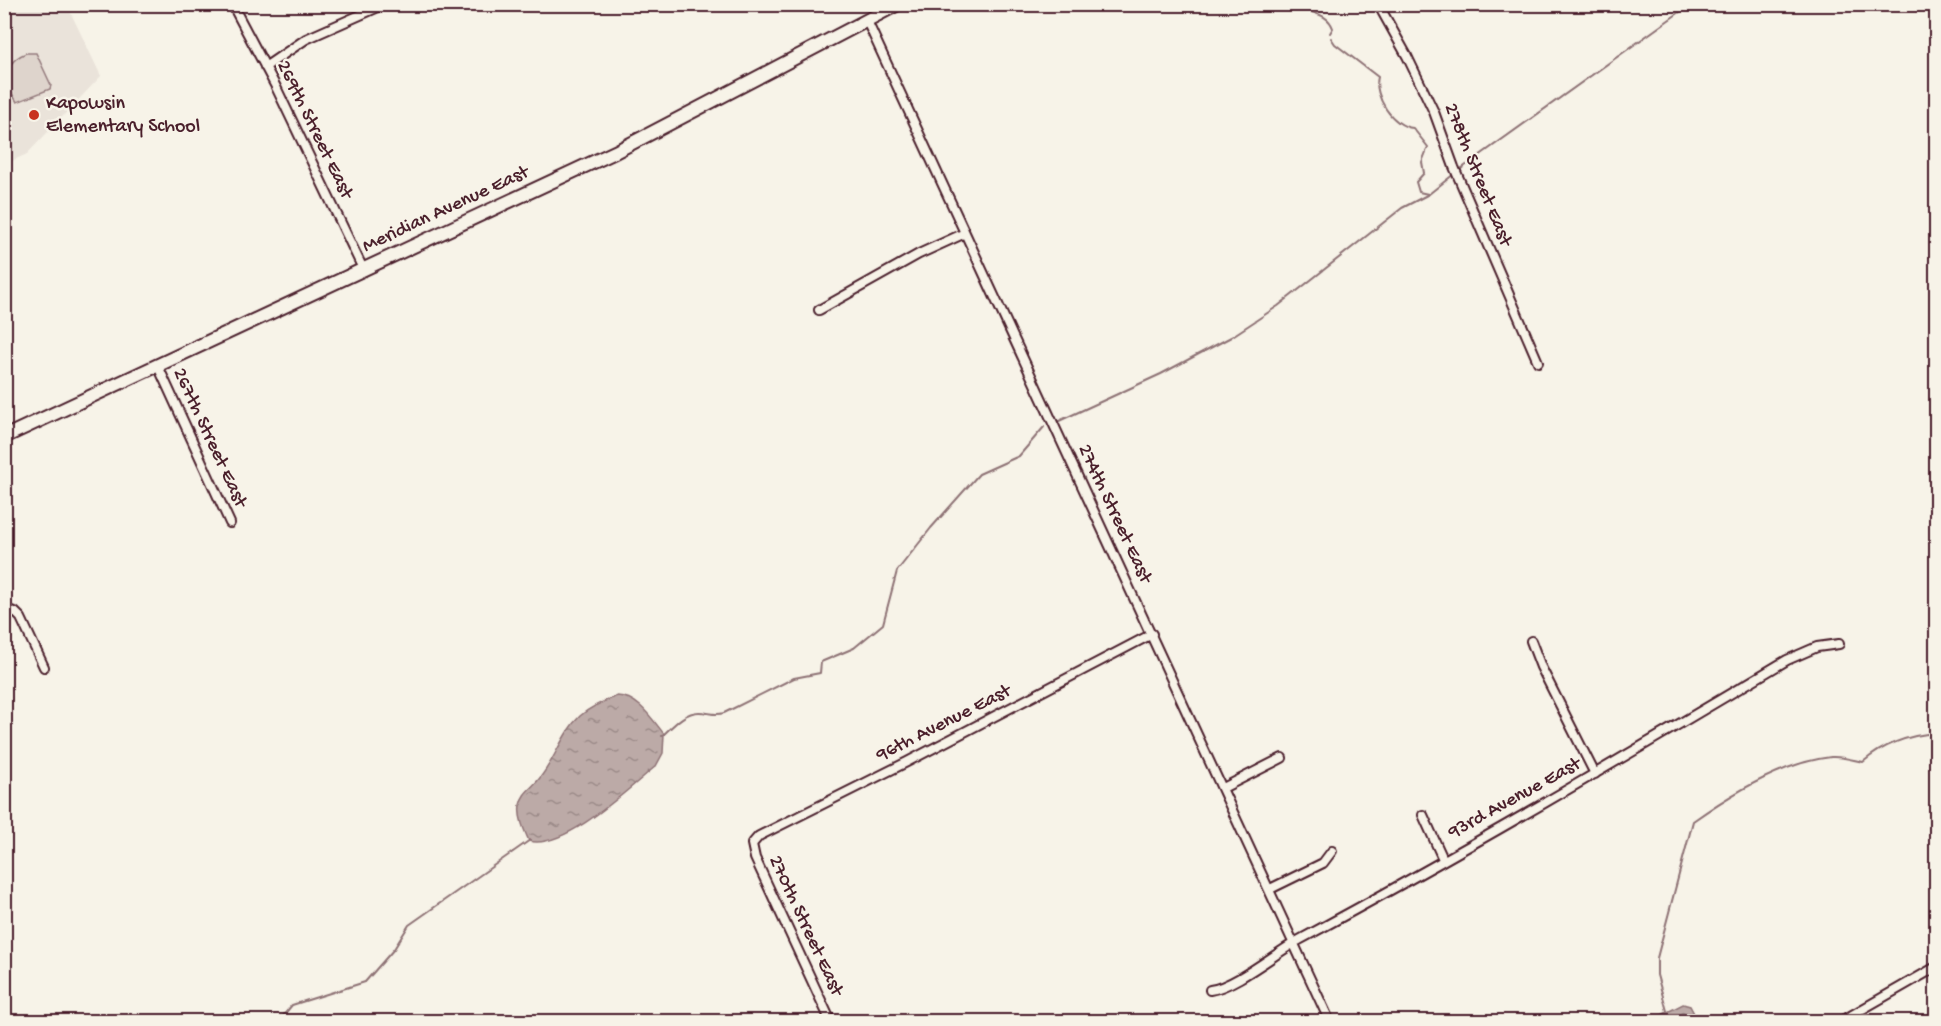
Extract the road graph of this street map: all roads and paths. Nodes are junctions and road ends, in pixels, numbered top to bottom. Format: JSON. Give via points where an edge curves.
{"nodes":[{"id":1,"x":232,"y":4,"type":"edge"},
{"id":2,"x":386,"y":4,"type":"edge"},
{"id":3,"x":898,"y":4,"type":"edge"},
{"id":4,"x":1378,"y":4,"type":"edge"},
{"id":5,"x":867,"y":21,"type":"junction"},
{"id":6,"x":265,"y":67,"type":"junction"},
{"id":7,"x":965,"y":233,"type":"junction"},
{"id":8,"x":364,"y":270,"type":"junction"},
{"id":9,"x":819,"y":310,"type":"dead end"},
{"id":10,"x":1538,"y":362,"type":"dead end"},
{"id":11,"x":158,"y":366,"type":"junction"},
{"id":12,"x":4,"y":437,"type":"edge"},
{"id":13,"x":230,"y":523,"type":"dead end"},
{"id":14,"x":4,"y":609,"type":"edge"},
{"id":15,"x":1152,"y":634,"type":"junction"},
{"id":16,"x":1531,"y":641,"type":"dead end"},
{"id":17,"x":1839,"y":644,"type":"dead end"},
{"id":18,"x":44,"y":667,"type":"dead end"},
{"id":19,"x":1282,"y":758,"type":"dead end"},
{"id":20,"x":1595,"y":774,"type":"junction"},
{"id":21,"x":1223,"y":788,"type":"junction"},
{"id":22,"x":1423,"y":815,"type":"dead end"},
{"id":23,"x":752,"y":843,"type":"joint"},
{"id":24,"x":1332,"y":851,"type":"dead end"},
{"id":25,"x":1443,"y":859,"type":"junction"},
{"id":26,"x":1270,"y":889,"type":"junction"},
{"id":27,"x":1294,"y":942,"type":"junction"},
{"id":28,"x":1936,"y":967,"type":"edge"},
{"id":29,"x":1210,"y":990,"type":"dead end"},
{"id":30,"x":831,"y":1022,"type":"edge"},
{"id":31,"x":1330,"y":1022,"type":"edge"},
{"id":32,"x":1840,"y":1022,"type":"edge"}],
"edges":[{"from":1,"to":6,"type":"street","name":"269th Street East"},
{"from":2,"to":6,"type":"street","via":[[306,39]]},
{"from":3,"to":5,"type":"main road","name":"Meridian Avenue East"},
{"from":4,"to":10,"type":"street","name":"278th Street East","via":[[1416,74]]},
{"from":5,"to":7,"type":"street","name":"274th Street East"},
{"from":5,"to":8,"type":"main road","name":"Meridian Avenue East","via":[[625,147]]},
{"from":6,"to":8,"type":"street","name":"269th Street East"},
{"from":7,"to":9,"type":"street"},
{"from":7,"to":15,"type":"street","name":"274th Street East"},
{"from":8,"to":11,"type":"main road","name":"Meridian Avenue East"},
{"from":11,"to":12,"type":"main road","name":"Meridian Avenue East"},
{"from":11,"to":13,"type":"street","name":"267th Street East"},
{"from":14,"to":18,"type":"street","via":[[21,618]]},
{"from":15,"to":21,"type":"street","name":"274th Street East"},
{"from":15,"to":23,"type":"street","name":"96th Avenue East"},
{"from":16,"to":20,"type":"street"},
{"from":17,"to":20,"type":"street","name":"93rd Avenue East","via":[[1817,647],[1787,660]]},
{"from":19,"to":21,"type":"street"},
{"from":20,"to":25,"type":"street","name":"93rd Avenue East"},
{"from":21,"to":26,"type":"street","name":"274th Street East"},
{"from":22,"to":25,"type":"street"},
{"from":23,"to":30,"type":"street","name":"270th Street East","via":[[755,858]]},
{"from":24,"to":26,"type":"street","via":[[1323,863]]},
{"from":25,"to":27,"type":"street","name":"93rd Avenue East"},
{"from":26,"to":27,"type":"street","name":"274th Street East"},
{"from":27,"to":29,"type":"street","name":"93rd Avenue East","via":[[1224,986]]},
{"from":27,"to":31,"type":"street","name":"274th Street East"},
{"from":28,"to":32,"type":"street"}]}
